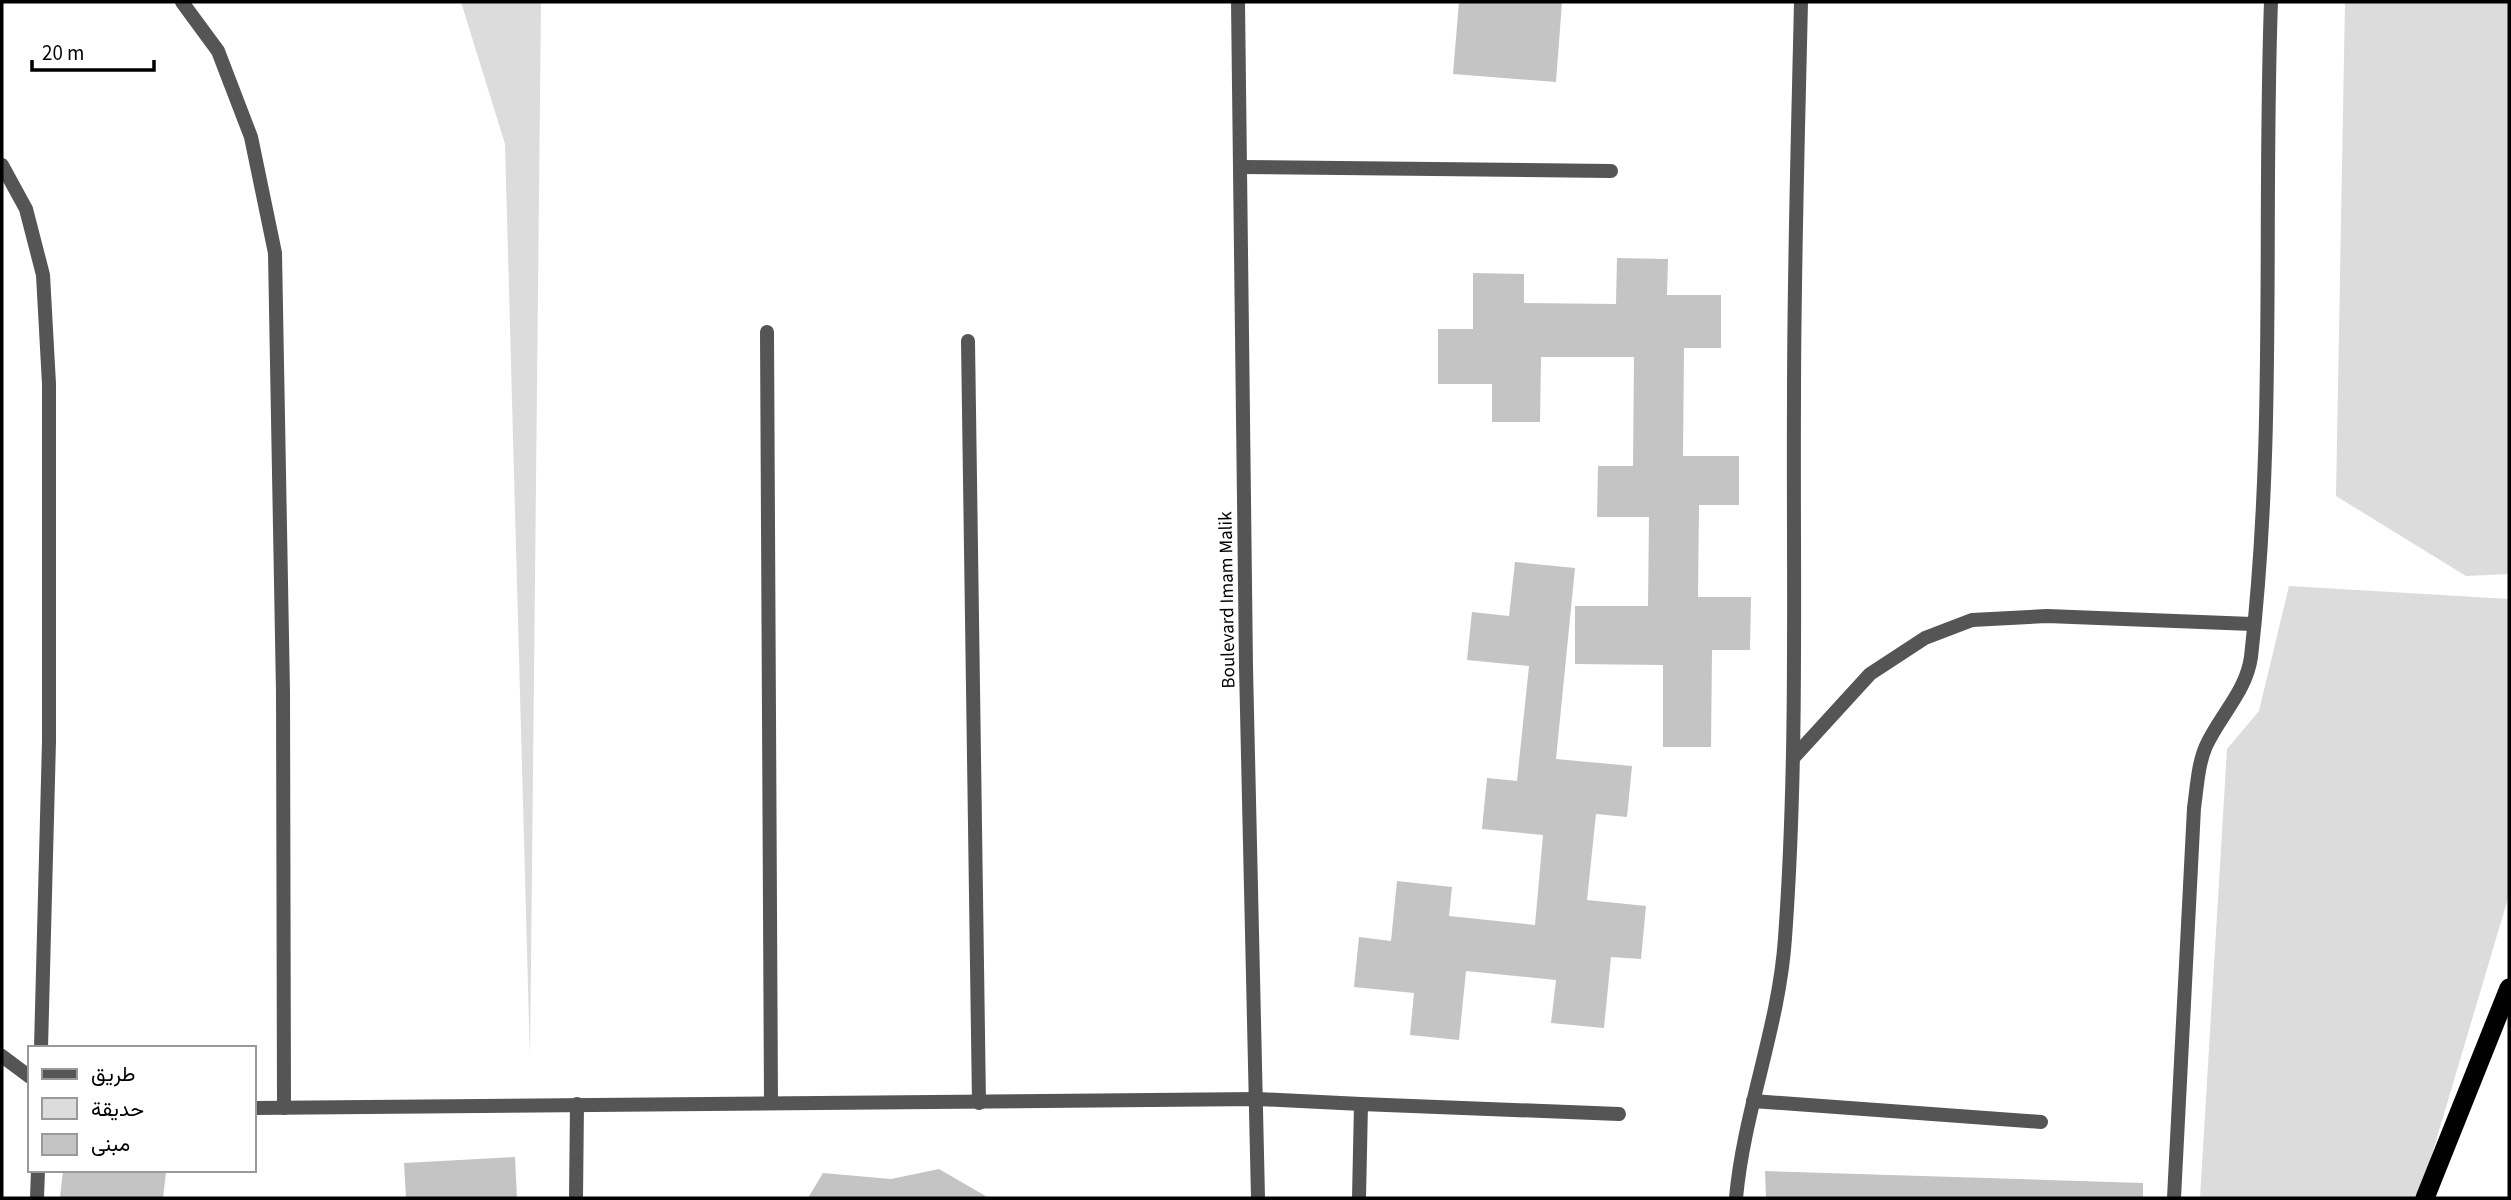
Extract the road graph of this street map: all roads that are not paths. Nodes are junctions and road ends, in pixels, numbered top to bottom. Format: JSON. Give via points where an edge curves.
{"nodes":[{"id":1,"x":182,"y":2,"type":"edge"},
{"id":2,"x":1238,"y":2,"type":"edge"},
{"id":3,"x":1801,"y":2,"type":"edge"},
{"id":4,"x":2271,"y":2,"type":"edge"},
{"id":5,"x":2,"y":165,"type":"edge"},
{"id":6,"x":1241,"y":167,"type":"junction"},
{"id":7,"x":1611,"y":171,"type":"dead end"},
{"id":8,"x":767,"y":332,"type":"dead end"},
{"id":9,"x":968,"y":341,"type":"dead end"},
{"id":10,"x":2252,"y":624,"type":"junction"},
{"id":11,"x":1795,"y":756,"type":"junction"},
{"id":12,"x":2509,"y":988,"type":"edge"},
{"id":13,"x":41,"y":1046,"type":"edge"},
{"id":14,"x":2,"y":1056,"type":"edge"},
{"id":15,"x":28,"y":1076,"type":"edge"},
{"id":16,"x":1258,"y":1099,"type":"junction"},
{"id":17,"x":1753,"y":1101,"type":"junction"},
{"id":18,"x":771,"y":1103,"type":"junction"},
{"id":19,"x":979,"y":1103,"type":"junction"},
{"id":20,"x":577,"y":1104,"type":"junction"},
{"id":21,"x":1361,"y":1104,"type":"junction"},
{"id":22,"x":256,"y":1108,"type":"edge"},
{"id":23,"x":284,"y":1108,"type":"junction"},
{"id":24,"x":1619,"y":1114,"type":"dead end"},
{"id":25,"x":2041,"y":1122,"type":"dead end"},
{"id":26,"x":38,"y":1172,"type":"edge"},
{"id":27,"x":37,"y":1198,"type":"edge"},
{"id":28,"x":576,"y":1198,"type":"edge"},
{"id":29,"x":1258,"y":1198,"type":"edge"},
{"id":30,"x":1359,"y":1198,"type":"edge"},
{"id":31,"x":1736,"y":1198,"type":"edge"},
{"id":32,"x":2174,"y":1198,"type":"edge"},
{"id":33,"x":2425,"y":1198,"type":"edge"}],
"edges":[{"from":1,"to":23,"type":"street","via":[[218,51],[251,137],[275,253],[284,706]]},
{"from":2,"to":6,"type":"street","name":"Boulevard Imam Malik"},
{"from":3,"to":11,"type":"street","via":[[1794,398]]},
{"from":4,"to":10,"type":"street","via":[[2269,371],[2264,503]]},
{"from":5,"to":13,"type":"street","via":[[26,209],[43,275],[49,384],[50,741]]},
{"from":6,"to":7,"type":"street"},
{"from":6,"to":16,"type":"street","name":"Boulevard Imam Malik","via":[[1246,667]]},
{"from":8,"to":18,"type":"street"},
{"from":9,"to":19,"type":"street"},
{"from":10,"to":11,"type":"street","via":[[2047,616],[1972,620],[1925,638],[1870,674]]},
{"from":10,"to":32,"type":"street","via":[[2246,676],[2206,746],[2193,808]]},
{"from":11,"to":17,"type":"street","via":[[1780,985]]},
{"from":12,"to":33,"type":"highway"},
{"from":14,"to":15,"type":"street"},
{"from":16,"to":19,"type":"street"},
{"from":16,"to":21,"type":"street"},
{"from":16,"to":29,"type":"street","name":"Boulevard Imam Malik"},
{"from":17,"to":25,"type":"street"},
{"from":17,"to":31,"type":"street"},
{"from":18,"to":19,"type":"street"},
{"from":18,"to":20,"type":"street"},
{"from":20,"to":23,"type":"street"},
{"from":20,"to":28,"type":"street"},
{"from":21,"to":24,"type":"street"},
{"from":21,"to":30,"type":"street"},
{"from":22,"to":23,"type":"street"},
{"from":26,"to":27,"type":"street"}]}
